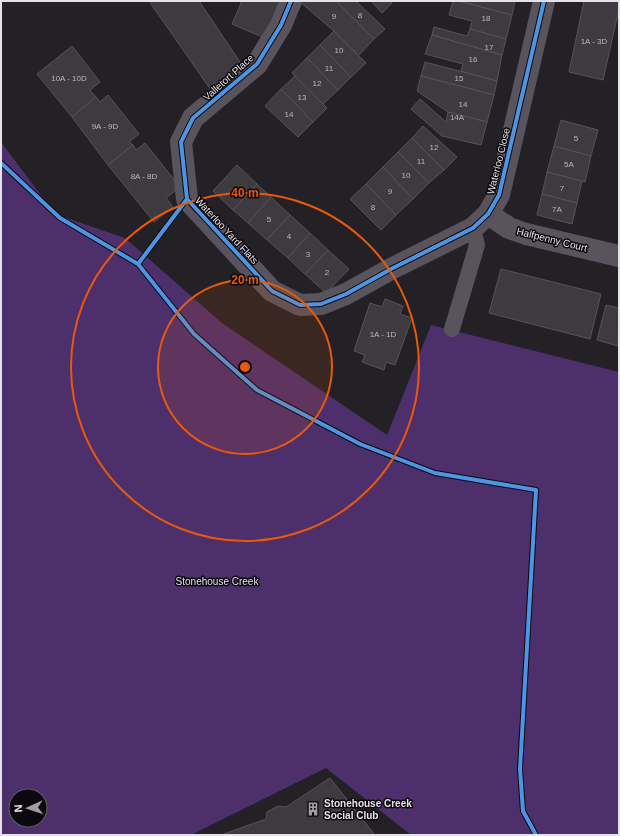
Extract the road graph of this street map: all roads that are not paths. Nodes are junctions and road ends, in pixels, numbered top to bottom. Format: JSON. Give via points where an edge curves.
{"nodes":[{"id":1,"x":291,"y":1,"type":"edge"},
{"id":2,"x":544,"y":1,"type":"edge"},
{"id":3,"x":193,"y":118,"type":"joint"},
{"id":4,"x":480,"y":221,"type":"junction"},
{"id":5,"x":619,"y":256,"type":"edge"},
{"id":6,"x":452,"y":328,"type":"dead end"}],
"edges":[{"from":1,"to":3,"type":"street","name":"Valletort Place","via":[[281,25],[257,64]]},
{"from":2,"to":4,"type":"street","name":"Waterloo Close","via":[[499,195]]},
{"from":3,"to":4,"type":"street","name":"Waterloo Yard Flats","via":[[181,142],[187,199],[272,291],[300,305],[321,304],[346,294]]},
{"from":4,"to":5,"type":"street","name":"Halfpenny Court"},
{"from":4,"to":6,"type":"lane","via":[[477,245]]}]}
